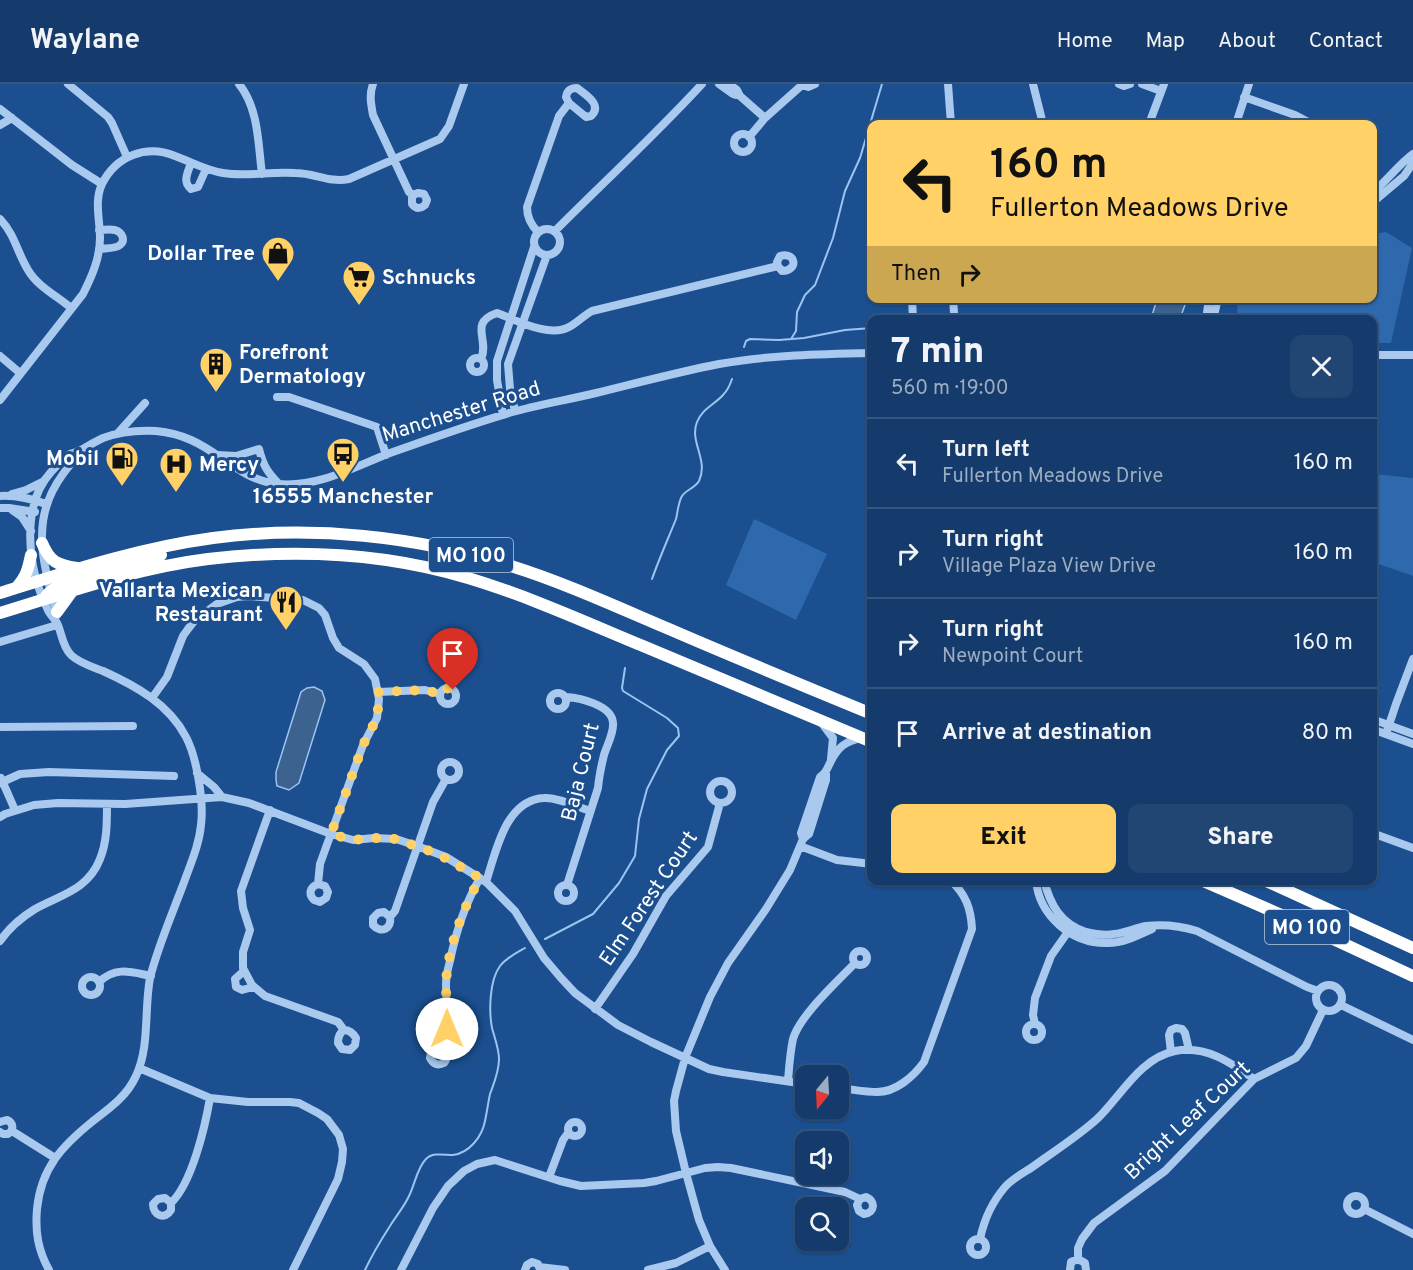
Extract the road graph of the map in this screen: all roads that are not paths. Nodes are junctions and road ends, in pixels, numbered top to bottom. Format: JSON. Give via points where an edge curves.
{"nodes":[{"id":1,"x":68,"y":84,"type":"edge"},
{"id":2,"x":239,"y":84,"type":"edge"},
{"id":3,"x":373,"y":84,"type":"edge"},
{"id":4,"x":464,"y":84,"type":"edge"},
{"id":5,"x":702,"y":84,"type":"edge"},
{"id":6,"x":720,"y":84,"type":"edge"},
{"id":7,"x":729,"y":84,"type":"edge"},
{"id":8,"x":802,"y":84,"type":"edge"},
{"id":9,"x":815,"y":84,"type":"edge"},
{"id":10,"x":948,"y":84,"type":"edge"},
{"id":11,"x":1033,"y":84,"type":"edge"},
{"id":12,"x":1119,"y":84,"type":"edge"},
{"id":13,"x":1130,"y":84,"type":"edge"},
{"id":14,"x":1142,"y":84,"type":"edge"},
{"id":15,"x":1249,"y":84,"type":"edge"},
{"id":16,"x":1163,"y":87,"type":"edge"},
{"id":17,"x":740,"y":96,"type":"junction"},
{"id":18,"x":1244,"y":97,"type":"junction"},
{"id":19,"x":569,"y":103,"type":"dead end"},
{"id":20,"x":1,"y":109,"type":"edge"},
{"id":21,"x":12,"y":118,"type":"junction"},
{"id":22,"x":765,"y":118,"type":"junction"},
{"id":23,"x":951,"y":120,"type":"edge"},
{"id":24,"x":1042,"y":120,"type":"edge"},
{"id":25,"x":1151,"y":120,"type":"edge"},
{"id":26,"x":1237,"y":120,"type":"edge"},
{"id":27,"x":1304,"y":120,"type":"edge"},
{"id":28,"x":0,"y":125,"type":"edge"},
{"id":29,"x":749,"y":137,"type":"dead end"},
{"id":30,"x":1413,"y":154,"type":"edge"},
{"id":31,"x":127,"y":157,"type":"junction"},
{"id":32,"x":394,"y":159,"type":"junction"},
{"id":33,"x":191,"y":163,"type":"junction"},
{"id":34,"x":1413,"y":163,"type":"edge"},
{"id":35,"x":206,"y":169,"type":"junction"},
{"id":36,"x":262,"y":174,"type":"junction"},
{"id":37,"x":102,"y":184,"type":"junction"},
{"id":38,"x":1377,"y":189,"type":"edge"},
{"id":39,"x":413,"y":195,"type":"dead end"},
{"id":40,"x":1377,"y":199,"type":"edge"},
{"id":41,"x":0,"y":219,"type":"edge"},
{"id":42,"x":99,"y":230,"type":"junction"},
{"id":43,"x":555,"y":231,"type":"junction"},
{"id":44,"x":538,"y":232,"type":"junction"},
{"id":45,"x":534,"y":247,"type":"junction"},
{"id":46,"x":99,"y":249,"type":"junction"},
{"id":47,"x":547,"y":255,"type":"junction"},
{"id":48,"x":778,"y":266,"type":"dead end"},
{"id":49,"x":953,"y":303,"type":"edge"},
{"id":50,"x":71,"y":308,"type":"junction"},
{"id":51,"x":954,"y":313,"type":"dead end"},
{"id":52,"x":511,"y":318,"type":"junction"},
{"id":53,"x":522,"y":322,"type":"junction"},
{"id":54,"x":867,"y":352,"type":"edge"},
{"id":55,"x":1377,"y":355,"type":"edge"},
{"id":56,"x":1413,"y":355,"type":"edge"},
{"id":57,"x":0,"y":356,"type":"edge"},
{"id":58,"x":481,"y":359,"type":"dead end"},
{"id":59,"x":20,"y":373,"type":"junction"},
{"id":60,"x":277,"y":397,"type":"dead end"},
{"id":61,"x":0,"y":400,"type":"edge"},
{"id":62,"x":145,"y":403,"type":"dead end"},
{"id":63,"x":515,"y":411,"type":"junction"},
{"id":64,"x":503,"y":415,"type":"junction"},
{"id":65,"x":118,"y":434,"type":"junction"},
{"id":66,"x":80,"y":451,"type":"junction"},
{"id":67,"x":215,"y":455,"type":"junction"},
{"id":68,"x":386,"y":455,"type":"junction"},
{"id":69,"x":42,"y":482,"type":"junction"},
{"id":70,"x":279,"y":484,"type":"junction"},
{"id":71,"x":10,"y":495,"type":"junction"},
{"id":72,"x":0,"y":496,"type":"edge"},
{"id":73,"x":34,"y":501,"type":"junction"},
{"id":74,"x":46,"y":504,"type":"junction"},
{"id":75,"x":5,"y":508,"type":"edge"},
{"id":76,"x":32,"y":512,"type":"junction"},
{"id":77,"x":44,"y":514,"type":"junction"},
{"id":78,"x":31,"y":532,"type":"junction"},
{"id":79,"x":213,"y":538,"type":"junction"},
{"id":80,"x":42,"y":543,"type":"junction"},
{"id":81,"x":31,"y":555,"type":"junction"},
{"id":82,"x":78,"y":568,"type":"junction"},
{"id":83,"x":15,"y":589,"type":"junction"},
{"id":84,"x":46,"y":589,"type":"junction"},
{"id":85,"x":73,"y":590,"type":"junction"},
{"id":86,"x":0,"y":593,"type":"edge"},
{"id":87,"x":0,"y":613,"type":"edge"},
{"id":88,"x":57,"y":619,"type":"junction"},
{"id":89,"x":0,"y":642,"type":"edge"},
{"id":90,"x":1413,"y":659,"type":"edge"},
{"id":91,"x":378,"y":692,"type":"junction"},
{"id":92,"x":440,"y":694,"type":"dead end"},
{"id":93,"x":566,"y":697,"type":"dead end"},
{"id":94,"x":152,"y":698,"type":"junction"},
{"id":95,"x":867,"y":712,"type":"edge"},
{"id":96,"x":1377,"y":721,"type":"edge"},
{"id":97,"x":820,"y":722,"type":"junction"},
{"id":98,"x":1389,"y":725,"type":"junction"},
{"id":99,"x":133,"y":726,"type":"dead end"},
{"id":100,"x":0,"y":727,"type":"edge"},
{"id":101,"x":1377,"y":731,"type":"edge"},
{"id":102,"x":1386,"y":734,"type":"junction"},
{"id":103,"x":1413,"y":734,"type":"edge"},
{"id":104,"x":867,"y":740,"type":"edge"},
{"id":105,"x":1413,"y":744,"type":"edge"},
{"id":106,"x":831,"y":760,"type":"junction"},
{"id":107,"x":197,"y":773,"type":"junction"},
{"id":108,"x":174,"y":776,"type":"dead end"},
{"id":109,"x":446,"y":779,"type":"dead end"},
{"id":110,"x":1,"y":780,"type":"edge"},
{"id":111,"x":200,"y":797,"type":"junction"},
{"id":112,"x":222,"y":797,"type":"junction"},
{"id":113,"x":720,"y":803,"type":"dead end"},
{"id":114,"x":107,"y":804,"type":"junction"},
{"id":115,"x":15,"y":810,"type":"junction"},
{"id":116,"x":270,"y":810,"type":"junction"},
{"id":117,"x":590,"y":811,"type":"junction"},
{"id":118,"x":0,"y":817,"type":"edge"},
{"id":119,"x":331,"y":834,"type":"junction"},
{"id":120,"x":1377,"y":835,"type":"edge"},
{"id":121,"x":802,"y":843,"type":"junction"},
{"id":122,"x":417,"y":846,"type":"junction"},
{"id":123,"x":1413,"y":848,"type":"edge"},
{"id":124,"x":867,"y":863,"type":"edge"},
{"id":125,"x":483,"y":880,"type":"junction"},
{"id":126,"x":318,"y":884,"type":"dead end"},
{"id":127,"x":567,"y":885,"type":"dead end"},
{"id":128,"x":956,"y":885,"type":"edge"},
{"id":129,"x":1037,"y":885,"type":"edge"},
{"id":130,"x":1046,"y":885,"type":"edge"},
{"id":131,"x":1212,"y":885,"type":"edge"},
{"id":132,"x":1275,"y":885,"type":"edge"},
{"id":133,"x":390,"y":917,"type":"dead end"},
{"id":134,"x":1070,"y":929,"type":"junction"},
{"id":135,"x":0,"y":941,"type":"edge"},
{"id":136,"x":1413,"y":948,"type":"edge"},
{"id":137,"x":855,"y":963,"type":"dead end"},
{"id":138,"x":244,"y":971,"type":"junction"},
{"id":139,"x":151,"y":976,"type":"junction"},
{"id":140,"x":1413,"y":976,"type":"edge"},
{"id":141,"x":99,"y":982,"type":"dead end"},
{"id":142,"x":253,"y":987,"type":"junction"},
{"id":143,"x":1318,"y":991,"type":"junction"},
{"id":144,"x":1341,"y":1005,"type":"junction"},
{"id":145,"x":595,"y":1009,"type":"junction"},
{"id":146,"x":1323,"y":1010,"type":"junction"},
{"id":147,"x":1035,"y":1024,"type":"dead end"},
{"id":148,"x":345,"y":1030,"type":"dead end"},
{"id":149,"x":1413,"y":1040,"type":"edge"},
{"id":150,"x":443,"y":1049,"type":"dead end"},
{"id":151,"x":1189,"y":1050,"type":"junction"},
{"id":152,"x":1171,"y":1052,"type":"junction"},
{"id":153,"x":685,"y":1058,"type":"junction"},
{"id":154,"x":139,"y":1068,"type":"junction"},
{"id":155,"x":1254,"y":1079,"type":"junction"},
{"id":156,"x":788,"y":1081,"type":"junction"},
{"id":157,"x":795,"y":1082,"type":"edge"},
{"id":158,"x":849,"y":1089,"type":"edge"},
{"id":159,"x":210,"y":1098,"type":"junction"},
{"id":160,"x":0,"y":1122,"type":"edge"},
{"id":161,"x":12,"y":1131,"type":"junction"},
{"id":162,"x":0,"y":1132,"type":"edge"},
{"id":163,"x":568,"y":1133,"type":"dead end"},
{"id":164,"x":54,"y":1158,"type":"junction"},
{"id":165,"x":686,"y":1173,"type":"junction"},
{"id":166,"x":549,"y":1177,"type":"junction"},
{"id":167,"x":860,"y":1199,"type":"dead end"},
{"id":168,"x":171,"y":1203,"type":"dead end"},
{"id":169,"x":1364,"y":1209,"type":"dead end"},
{"id":170,"x":1413,"y":1234,"type":"edge"},
{"id":171,"x":980,"y":1239,"type":"dead end"},
{"id":172,"x":710,"y":1246,"type":"junction"},
{"id":173,"x":1078,"y":1259,"type":"junction"},
{"id":174,"x":540,"y":1268,"type":"edge"},
{"id":175,"x":47,"y":1269,"type":"edge"},
{"id":176,"x":292,"y":1270,"type":"edge"},
{"id":177,"x":401,"y":1270,"type":"edge"},
{"id":178,"x":525,"y":1270,"type":"edge"},
{"id":179,"x":565,"y":1270,"type":"edge"},
{"id":180,"x":648,"y":1270,"type":"edge"},
{"id":181,"x":725,"y":1270,"type":"edge"},
{"id":182,"x":1070,"y":1270,"type":"edge"},
{"id":183,"x":1086,"y":1270,"type":"edge"}],
"edges":[{"from":1,"to":31,"type":"street","via":[[108,117]]},
{"from":2,"to":36,"type":"street","via":[[254,113]]},
{"from":3,"to":32,"type":"street","via":[[373,115]]},
{"from":4,"to":32,"type":"street","via":[[445,134],[434,143]]},
{"from":5,"to":43,"type":"street"},
{"from":6,"to":17,"type":"street"},
{"from":7,"to":17,"type":"street"},
{"from":8,"to":9,"type":"street"},
{"from":8,"to":22,"type":"street"},
{"from":10,"to":23,"type":"street"},
{"from":11,"to":24,"type":"street"},
{"from":12,"to":13,"type":"street"},
{"from":14,"to":16,"type":"street"},
{"from":15,"to":18,"type":"street"},
{"from":16,"to":25,"type":"street"},
{"from":17,"to":22,"type":"street"},
{"from":18,"to":26,"type":"street"},
{"from":18,"to":27,"type":"street"},
{"from":19,"to":44,"type":"street","via":[[559,116],[528,202],[528,217]]},
{"from":20,"to":21,"type":"street"},
{"from":21,"to":28,"type":"street"},
{"from":21,"to":37,"type":"street"},
{"from":22,"to":29,"type":"street"},
{"from":30,"to":38,"type":"street"},
{"from":31,"to":33,"type":"street","via":[[158,152]]},
{"from":31,"to":37,"type":"street","via":[[118,162]]},
{"from":32,"to":36,"type":"street","via":[[342,180],[296,173]]},
{"from":32,"to":39,"type":"street"},
{"from":33,"to":35,"type":"street"},
{"from":33,"to":35,"type":"street","via":[[186,182],[191,189],[198,187]]},
{"from":34,"to":40,"type":"street"},
{"from":35,"to":36,"type":"street"},
{"from":37,"to":42,"type":"street"},
{"from":41,"to":50,"type":"street","via":[[32,276]]},
{"from":42,"to":46,"type":"street"},
{"from":42,"to":46,"type":"street","via":[[116,230],[123,239],[118,247]]},
{"from":43,"to":44,"type":"street","via":[[546,228]]},
{"from":43,"to":47,"type":"street","via":[[560,238],[559,247]]},
{"from":44,"to":45,"type":"street"},
{"from":45,"to":47,"type":"street"},
{"from":45,"to":52,"type":"street"},
{"from":46,"to":50,"type":"street","via":[[90,281]]},
{"from":47,"to":53,"type":"street"},
{"from":48,"to":53,"type":"street","via":[[592,311],[560,331]]},
{"from":49,"to":51,"type":"street"},
{"from":50,"to":59,"type":"street"},
{"from":52,"to":53,"type":"street"},
{"from":52,"to":58,"type":"street","via":[[497,313],[485,319],[481,327]]},
{"from":52,"to":64,"type":"street","via":[[497,361]]},
{"from":53,"to":63,"type":"street","via":[[508,364]]},
{"from":54,"to":63,"type":"street","name":"Manchester Road","via":[[717,364]]},
{"from":55,"to":56,"type":"street"},
{"from":57,"to":59,"type":"street"},
{"from":59,"to":61,"type":"street"},
{"from":60,"to":68,"type":"street","via":[[289,397],[377,427]]},
{"from":62,"to":65,"type":"street"},
{"from":63,"to":64,"type":"street","name":"Manchester Road"},
{"from":64,"to":68,"type":"street","name":"Manchester Road"},
{"from":65,"to":66,"type":"street","name":"Manchester Road"},
{"from":65,"to":67,"type":"street","name":"Manchester Road","via":[[162,432],[191,440]]},
{"from":66,"to":69,"type":"street","name":"Manchester Road","via":[[67,455]]},
{"from":66,"to":74,"type":"street","name":"Manchester Road"},
{"from":67,"to":70,"type":"street","name":"Manchester Road","via":[[247,476]]},
{"from":67,"to":70,"type":"street","via":[[236,456],[258,449],[267,471]]},
{"from":68,"to":70,"type":"street","name":"Manchester Road","via":[[328,477]]},
{"from":69,"to":71,"type":"street"},
{"from":69,"to":73,"type":"street","name":"Manchester Road"},
{"from":71,"to":72,"type":"street"},
{"from":71,"to":73,"type":"street"},
{"from":73,"to":74,"type":"street"},
{"from":73,"to":76,"type":"street","name":"Manchester Road"},
{"from":74,"to":77,"type":"street","name":"Manchester Road"},
{"from":75,"to":76,"type":"street"},
{"from":75,"to":78,"type":"street","via":[[22,517]]},
{"from":76,"to":77,"type":"street"},
{"from":76,"to":78,"type":"street","name":"Manchester Road"},
{"from":77,"to":80,"type":"street","name":"Manchester Road"},
{"from":78,"to":81,"type":"street","name":"Manchester Road"},
{"from":79,"to":82,"type":"highway","number":"MO 100"},
{"from":79,"to":84,"type":"highway"},
{"from":79,"to":95,"type":"highway","number":"MO 100","via":[[270,533],[340,534],[410,542],[479,556],[579,591]]},
{"from":80,"to":82,"type":"highway","via":[[52,561]]},
{"from":80,"to":84,"type":"street","name":"Manchester Road"},
{"from":81,"to":83,"type":"highway","via":[[26,574]]},
{"from":81,"to":84,"type":"street","name":"Manchester Road"},
{"from":82,"to":84,"type":"highway","number":"MO 100"},
{"from":83,"to":84,"type":"highway","number":"MO 100"},
{"from":83,"to":86,"type":"highway","number":"MO 100"},
{"from":84,"to":85,"type":"highway","number":"MO 100"},
{"from":84,"to":87,"type":"highway","number":"MO 100"},
{"from":84,"to":88,"type":"street","via":[[49,614]]},
{"from":85,"to":88,"type":"highway"},
{"from":85,"to":97,"type":"highway","number":"MO 100","via":[[173,564],[244,556],[315,555],[406,564],[467,578],[533,601]]},
{"from":88,"to":89,"type":"street"},
{"from":88,"to":94,"type":"street","via":[[72,656]]},
{"from":90,"to":98,"type":"street"},
{"from":91,"to":92,"type":"street","via":[[425,690]]},
{"from":91,"to":94,"type":"street","via":[[375,679],[364,664],[339,648],[319,608],[303,600],[248,596],[217,604],[195,620]]},
{"from":91,"to":119,"type":"street","via":[[377,718],[363,745]]},
{"from":93,"to":117,"type":"street","name":"Baja Court","via":[[599,706],[614,721]]},
{"from":94,"to":107,"type":"street","via":[[184,733]]},
{"from":96,"to":98,"type":"street"},
{"from":97,"to":104,"type":"highway","number":"MO 100"},
{"from":97,"to":106,"type":"street","via":[[833,738]]},
{"from":98,"to":102,"type":"street"},
{"from":98,"to":103,"type":"street"},
{"from":99,"to":100,"type":"street"},
{"from":101,"to":102,"type":"street"},
{"from":102,"to":105,"type":"street"},
{"from":104,"to":106,"type":"street","via":[[846,743]]},
{"from":106,"to":121,"type":"street","via":[[809,807]]},
{"from":107,"to":111,"type":"street"},
{"from":107,"to":112,"type":"street"},
{"from":108,"to":110,"type":"street","via":[[49,772]]},
{"from":109,"to":122,"type":"street"},
{"from":110,"to":115,"type":"street"},
{"from":111,"to":112,"type":"street"},
{"from":111,"to":114,"type":"street"},
{"from":111,"to":139,"type":"street","via":[[198,841]]},
{"from":112,"to":116,"type":"street"},
{"from":113,"to":145,"type":"street","name":"Elm Forest Court","via":[[708,847],[666,896]]},
{"from":114,"to":115,"type":"street","via":[[58,803]]},
{"from":114,"to":135,"type":"street","via":[[104,848],[93,872],[70,892],[24,917]]},
{"from":115,"to":118,"type":"street"},
{"from":116,"to":119,"type":"street"},
{"from":116,"to":138,"type":"street","via":[[241,891],[250,930],[242,958]]},
{"from":117,"to":125,"type":"street","via":[[551,798],[528,802],[514,812]]},
{"from":117,"to":127,"type":"street","name":"Baja Court"},
{"from":119,"to":122,"type":"street","via":[[353,840],[396,839]]},
{"from":119,"to":126,"type":"street","via":[[320,864]]},
{"from":120,"to":123,"type":"street"},
{"from":121,"to":124,"type":"street","via":[[837,860]]},
{"from":121,"to":153,"type":"street","via":[[766,909],[728,963]]},
{"from":122,"to":125,"type":"street","via":[[446,857]]},
{"from":122,"to":133,"type":"street"},
{"from":125,"to":145,"type":"street","via":[[515,911],[552,969]]},
{"from":125,"to":150,"type":"street","via":[[465,907],[454,937],[446,984],[447,1038]]},
{"from":128,"to":158,"type":"street","via":[[966,899],[972,929],[924,1062],[899,1086],[879,1092]]},
{"from":129,"to":134,"type":"street","via":[[1051,918]]},
{"from":130,"to":134,"type":"street","via":[[1055,909]]},
{"from":131,"to":140,"type":"highway","number":"MO 100"},
{"from":132,"to":136,"type":"highway","number":"MO 100"},
{"from":134,"to":143,"type":"street","via":[[1112,935],[1145,926],[1185,927]]},
{"from":134,"to":147,"type":"street","via":[[1051,956],[1035,998]]},
{"from":137,"to":156,"type":"street","via":[[798,1027]]},
{"from":138,"to":142,"type":"street"},
{"from":138,"to":142,"type":"street","via":[[234,979],[236,987]]},
{"from":139,"to":141,"type":"street","via":[[118,971]]},
{"from":139,"to":154,"type":"street"},
{"from":142,"to":148,"type":"street","via":[[265,996],[338,1022]]},
{"from":143,"to":144,"type":"street","via":[[1335,987],[1342,995]]},
{"from":143,"to":146,"type":"street","via":[[1317,1002]]},
{"from":144,"to":146,"type":"street"},
{"from":144,"to":149,"type":"street"},
{"from":145,"to":153,"type":"street","via":[[618,1025]]},
{"from":146,"to":155,"type":"street","name":"Bright Leaf Court","via":[[1296,1058]]},
{"from":151,"to":152,"type":"street"},
{"from":151,"to":152,"type":"street","via":[[1185,1033],[1176,1028],[1168,1035]]},
{"from":151,"to":155,"type":"street","via":[[1225,1060]]},
{"from":152,"to":171,"type":"street","via":[[1159,1055],[1096,1119],[1006,1185],[992,1204]]},
{"from":153,"to":156,"type":"street","via":[[709,1069]]},
{"from":153,"to":165,"type":"street","via":[[675,1101],[676,1131]]},
{"from":154,"to":159,"type":"street"},
{"from":154,"to":164,"type":"street","via":[[123,1095]]},
{"from":155,"to":173,"type":"street","name":"Bright Leaf Court","via":[[1165,1171],[1095,1223],[1082,1239]]},
{"from":156,"to":157,"type":"street"},
{"from":159,"to":168,"type":"street","via":[[193,1164]]},
{"from":159,"to":176,"type":"street","via":[[299,1103],[327,1119],[339,1135],[343,1153],[338,1179]]},
{"from":160,"to":161,"type":"street","via":[[9,1121]]},
{"from":161,"to":162,"type":"street"},
{"from":161,"to":164,"type":"street"},
{"from":163,"to":166,"type":"street"},
{"from":164,"to":175,"type":"street","via":[[42,1184],[37,1210],[39,1247]]},
{"from":165,"to":166,"type":"street","via":[[656,1181],[589,1186]]},
{"from":165,"to":167,"type":"street","via":[[711,1167],[731,1168],[845,1192]]},
{"from":165,"to":172,"type":"street"},
{"from":166,"to":177,"type":"street","via":[[495,1160],[464,1171],[433,1208]]},
{"from":169,"to":170,"type":"street"},
{"from":172,"to":180,"type":"street","via":[[676,1263]]},
{"from":172,"to":181,"type":"street"},
{"from":173,"to":182,"type":"street","name":"Bright Leaf Court","via":[[1071,1262]]},
{"from":173,"to":183,"type":"street","via":[[1085,1263]]},
{"from":174,"to":178,"type":"street","via":[[530,1263]]},
{"from":174,"to":179,"type":"street"}]}
